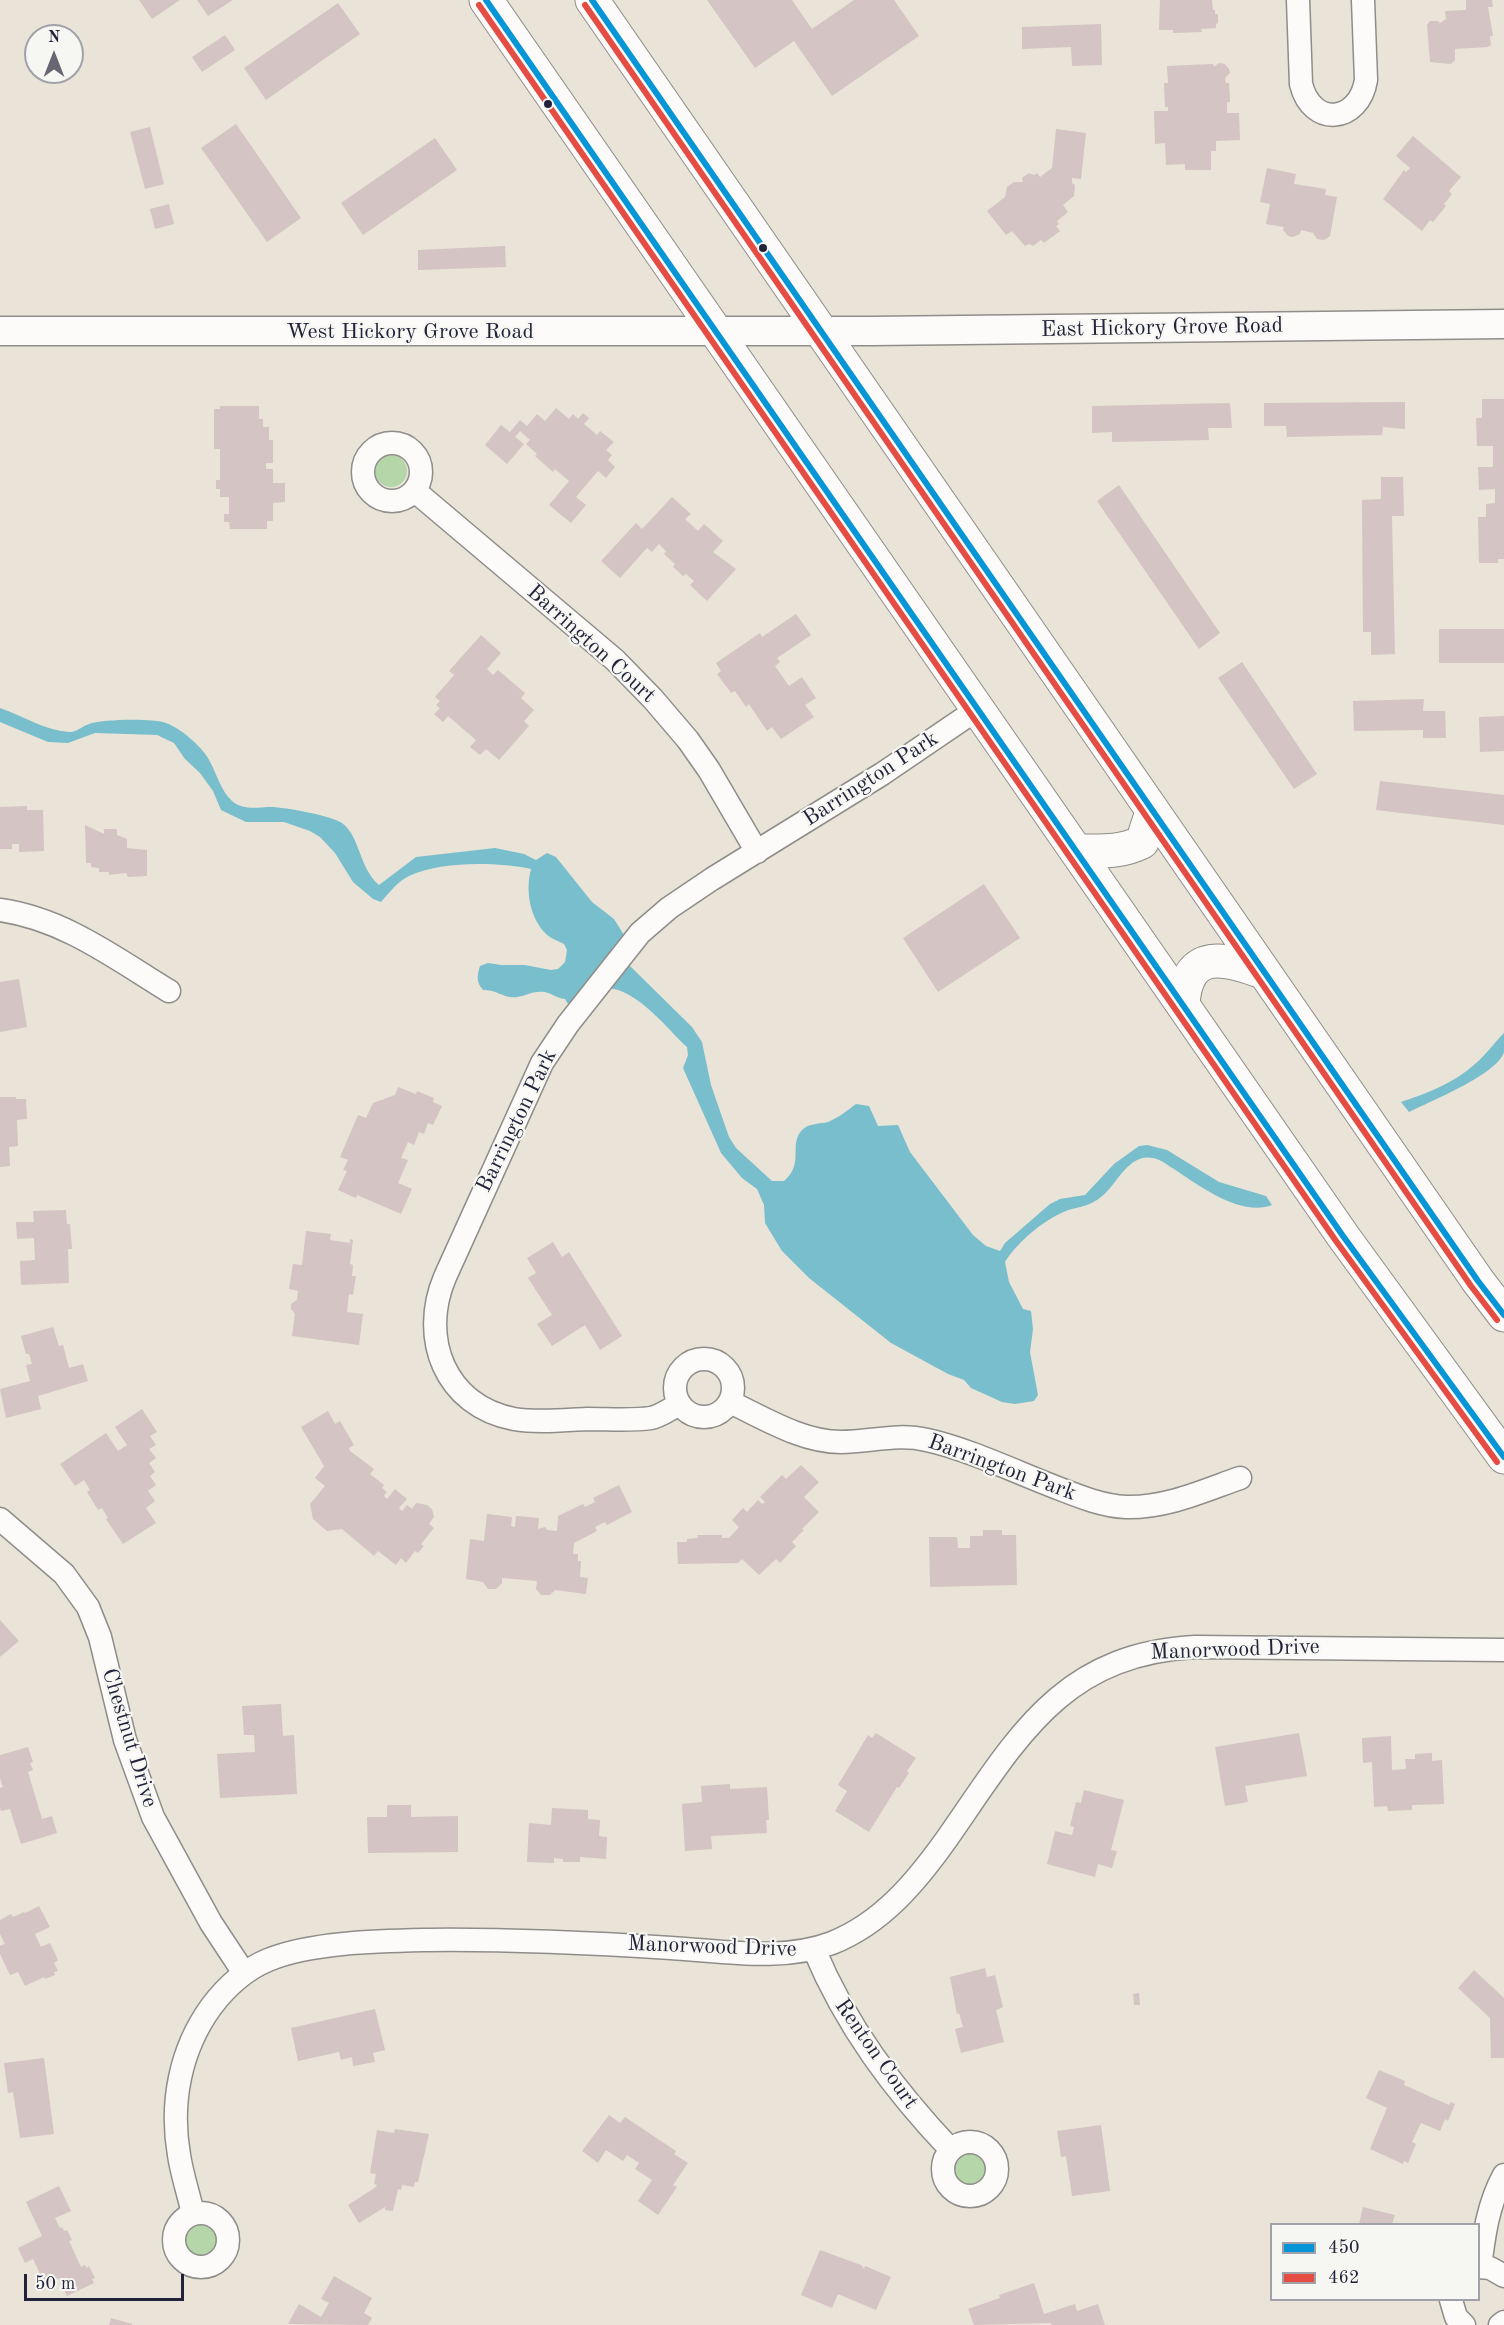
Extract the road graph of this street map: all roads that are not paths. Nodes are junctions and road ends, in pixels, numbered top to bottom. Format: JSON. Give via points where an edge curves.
{"nodes":[{"id":1,"x":486,"y":0,"type":"edge"},
{"id":2,"x":592,"y":0,"type":"edge"},
{"id":3,"x":1298,"y":0,"type":"edge"},
{"id":4,"x":1363,"y":0,"type":"edge"},
{"id":5,"x":1504,"y":324,"type":"edge"},
{"id":6,"x":716,"y":330,"type":"junction"},
{"id":7,"x":0,"y":331,"type":"edge"},
{"id":8,"x":821,"y":331,"type":"junction"},
{"id":9,"x":415,"y":491,"type":"dead end"},
{"id":10,"x":979,"y":708,"type":"junction"},
{"id":11,"x":1152,"y":812,"type":"junction"},
{"id":12,"x":1077,"y":851,"type":"junction"},
{"id":13,"x":757,"y":852,"type":"junction"},
{"id":14,"x":0,"y":910,"type":"edge"},
{"id":15,"x":1265,"y":973,"type":"junction"},
{"id":16,"x":169,"y":992,"type":"dead end"},
{"id":17,"x":1182,"y":1004,"type":"junction"},
{"id":18,"x":1504,"y":1315,"type":"edge"},
{"id":19,"x":730,"y":1402,"type":"junction"},
{"id":20,"x":680,"y":1404,"type":"junction"},
{"id":21,"x":1504,"y":1457,"type":"edge"},
{"id":22,"x":1240,"y":1478,"type":"dead end"},
{"id":23,"x":0,"y":1519,"type":"edge"},
{"id":24,"x":1504,"y":1650,"type":"edge"},
{"id":25,"x":814,"y":1949,"type":"junction"},
{"id":26,"x":244,"y":1973,"type":"junction"},
{"id":27,"x":951,"y":2150,"type":"dead end"},
{"id":28,"x":1504,"y":2175,"type":"edge"},
{"id":29,"x":194,"y":2214,"type":"dead end"},
{"id":30,"x":1480,"y":2261,"type":"edge"},
{"id":31,"x":1480,"y":2267,"type":"edge"},
{"id":32,"x":1504,"y":2276,"type":"edge"},
{"id":33,"x":1450,"y":2301,"type":"edge"},
{"id":34,"x":1504,"y":2322,"type":"edge"},
{"id":35,"x":1464,"y":2325,"type":"edge"},
{"id":36,"x":1500,"y":2325,"type":"edge"}],
"edges":[{"from":1,"to":6,"type":"main road"},
{"from":2,"to":8,"type":"main road"},
{"from":3,"to":4,"type":"street","via":[[1304,97],[1311,107],[1334,115],[1358,104],[1364,92]]},
{"from":5,"to":8,"type":"street","name":"East Hickory Grove Road"},
{"from":6,"to":7,"type":"street","name":"West Hickory Grove Road"},
{"from":6,"to":8,"type":"street","name":"West Hickory Grove Road"},
{"from":6,"to":10,"type":"main road"},
{"from":8,"to":11,"type":"main road"},
{"from":9,"to":13,"type":"street","name":"Barrington Court","via":[[615,660],[653,699],[709,770]]},
{"from":10,"to":12,"type":"main road"},
{"from":10,"to":13,"type":"street","name":"Barrington Park"},
{"from":11,"to":12,"type":"main road","via":[[1142,842],[1111,852]]},
{"from":11,"to":15,"type":"main road"},
{"from":12,"to":17,"type":"main road"},
{"from":13,"to":20,"type":"street","name":"Barrington Park","via":[[669,908],[640,933],[568,1024],[535,1078],[438,1293],[434,1322],[439,1353],[447,1372],[463,1392],[486,1409],[514,1419],[652,1418]]},
{"from":14,"to":16,"type":"street","via":[[35,917],[79,935]]},
{"from":15,"to":17,"type":"main road","via":[[1227,960],[1205,963],[1193,972],[1185,986]]},
{"from":15,"to":18,"type":"main road"},
{"from":17,"to":21,"type":"main road","via":[[1383,1293]]},
{"from":19,"to":20,"type":"street","via":[[710,1417],[693,1415]]},
{"from":19,"to":20,"type":"street","via":[[732,1377],[721,1363],[703,1358],[687,1364],[676,1378]]},
{"from":19,"to":22,"type":"street","name":"Barrington Park","via":[[823,1441],[855,1442],[895,1436],[927,1440],[1112,1505],[1178,1500]]},
{"from":23,"to":26,"type":"street","name":"Chestnut Drive","via":[[64,1574],[88,1607],[100,1637],[125,1740],[153,1817],[211,1923]]},
{"from":24,"to":25,"type":"street","name":"Manorwood Drive","via":[[1195,1647],[1154,1651],[1111,1663],[1072,1686],[1041,1713],[993,1771],[921,1873],[892,1905],[853,1933]]},
{"from":25,"to":26,"type":"street","name":"Manorwood Drive","via":[[770,1954],[549,1940],[409,1941],[309,1949],[271,1959]]},
{"from":25,"to":27,"type":"street","name":"Renton Court","via":[[865,2046],[903,2097]]},
{"from":26,"to":29,"type":"street","name":"Manorwood Drive","via":[[200,2023],[179,2079],[179,2155]]},
{"from":28,"to":30,"type":"street","via":[[1488,2217]]},
{"from":31,"to":32,"type":"street"},
{"from":33,"to":35,"type":"street"},
{"from":34,"to":36,"type":"street"}]}
